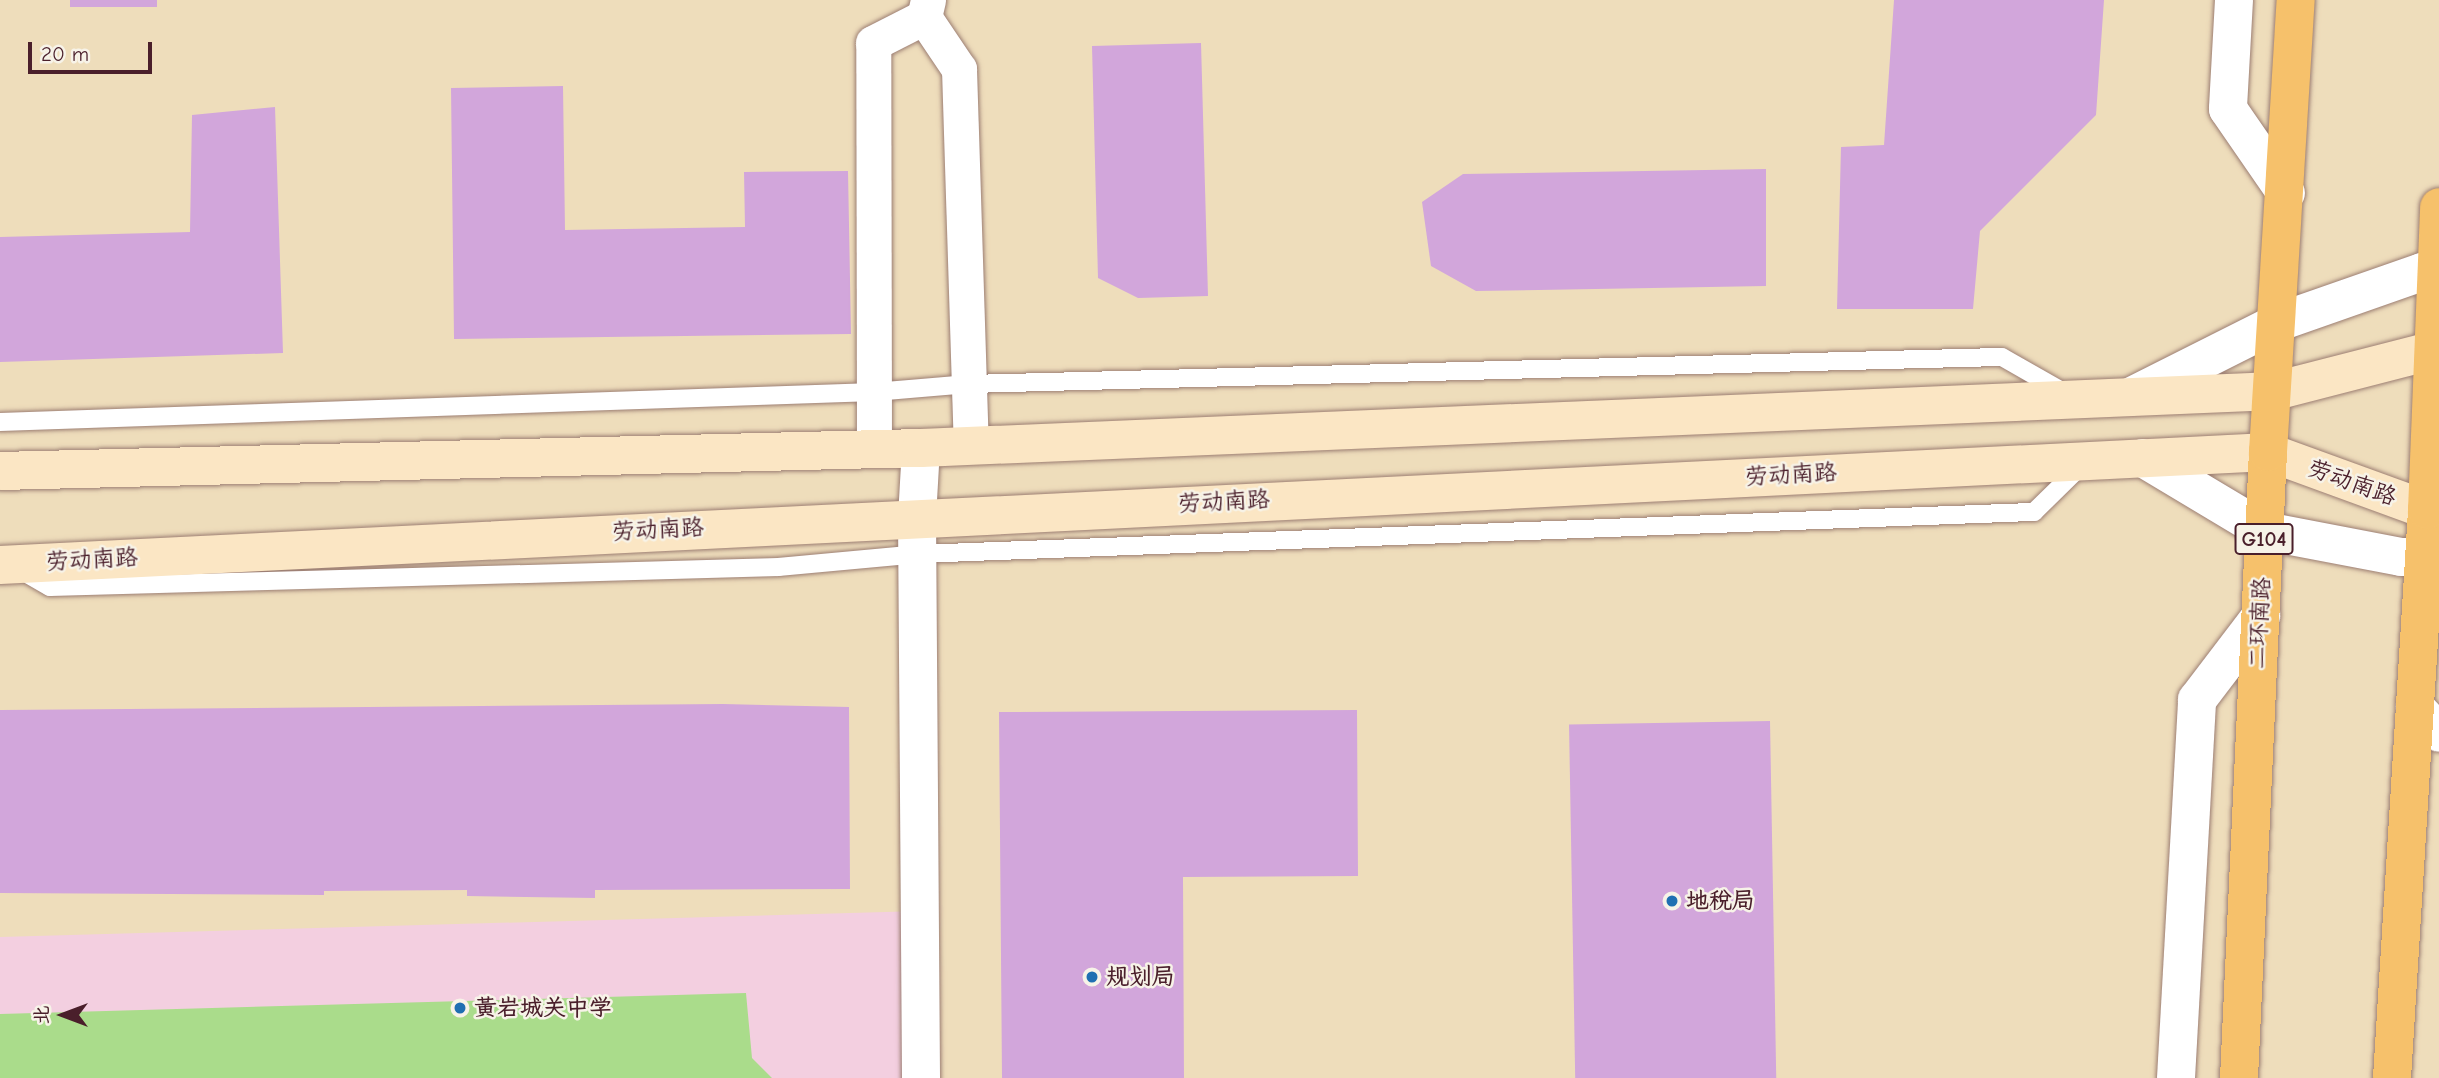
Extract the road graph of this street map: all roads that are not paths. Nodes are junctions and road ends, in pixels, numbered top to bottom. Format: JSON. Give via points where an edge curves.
{"nodes":[{"id":1,"x":2234,"y":0,"type":"edge"},
{"id":2,"x":2297,"y":0,"type":"edge"},
{"id":3,"x":926,"y":9,"type":"edge"},
{"id":4,"x":2286,"y":193,"type":"junction"},
{"id":5,"x":2439,"y":207,"type":"edge"},
{"id":6,"x":2437,"y":270,"type":"edge"},
{"id":7,"x":2279,"y":322,"type":"junction"},
{"id":8,"x":2435,"y":349,"type":"edge"},
{"id":9,"x":969,"y":384,"type":"junction"},
{"id":10,"x":2274,"y":391,"type":"junction"},
{"id":11,"x":874,"y":392,"type":"junction"},
{"id":12,"x":2130,"y":397,"type":"junction"},
{"id":13,"x":2076,"y":399,"type":"junction"},
{"id":14,"x":0,"y":422,"type":"edge"},
{"id":15,"x":971,"y":446,"type":"junction"},
{"id":16,"x":921,"y":448,"type":"junction"},
{"id":17,"x":874,"y":449,"type":"junction"},
{"id":18,"x":2268,"y":452,"type":"junction"},
{"id":19,"x":2143,"y":458,"type":"junction"},
{"id":20,"x":0,"y":471,"type":"edge"},
{"id":21,"x":2433,"y":510,"type":"edge"},
{"id":22,"x":2265,"y":531,"type":"junction"},
{"id":23,"x":917,"y":535,"type":"junction"},
{"id":24,"x":2432,"y":557,"type":"edge"},
{"id":25,"x":5,"y":564,"type":"edge"},
{"id":26,"x":2261,"y":616,"type":"junction"},
{"id":27,"x":2427,"y":720,"type":"edge"},
{"id":28,"x":921,"y":1078,"type":"edge"},
{"id":29,"x":2176,"y":1078,"type":"edge"},
{"id":30,"x":2239,"y":1078,"type":"edge"},
{"id":31,"x":2392,"y":1078,"type":"edge"}],
"edges":[{"from":1,"to":4,"type":"street","via":[[2228,109]]},
{"from":2,"to":4,"type":"highway","name":"二环南路","number":"G104"},
{"from":3,"to":9,"type":"street","via":[[959,69]]},
{"from":3,"to":11,"type":"street","via":[[873,43]]},
{"from":4,"to":7,"type":"highway","name":"二环南路","number":"G104"},
{"from":5,"to":6,"type":"highway"},
{"from":6,"to":7,"type":"street"},
{"from":6,"to":8,"type":"highway"},
{"from":7,"to":10,"type":"highway","name":"二环南路","number":"G104"},
{"from":7,"to":12,"type":"street"},
{"from":8,"to":10,"type":"main road"},
{"from":8,"to":21,"type":"highway"},
{"from":9,"to":11,"type":"lane"},
{"from":9,"to":13,"type":"lane","via":[[2003,357]]},
{"from":9,"to":15,"type":"street"},
{"from":10,"to":12,"type":"main road"},
{"from":10,"to":18,"type":"highway","name":"二环南路","number":"G104"},
{"from":11,"to":14,"type":"lane"},
{"from":11,"to":17,"type":"street"},
{"from":12,"to":13,"type":"main road"},
{"from":13,"to":15,"type":"main road"},
{"from":15,"to":16,"type":"main road"},
{"from":16,"to":17,"type":"main road"},
{"from":16,"to":23,"type":"street"},
{"from":17,"to":20,"type":"main road"},
{"from":18,"to":19,"type":"main road","name":"劳动南路"},
{"from":18,"to":21,"type":"main road","name":"劳动南路"},
{"from":18,"to":22,"type":"highway","name":"二环南路","number":"G104"},
{"from":19,"to":22,"type":"street"},
{"from":19,"to":23,"type":"main road","name":"劳动南路"},
{"from":21,"to":24,"type":"highway"},
{"from":22,"to":24,"type":"street","via":[[2401,557]]},
{"from":22,"to":26,"type":"highway","name":"二环南路","number":"G104"},
{"from":23,"to":25,"type":"main road","name":"劳动南路"},
{"from":23,"to":28,"type":"street"},
{"from":24,"to":27,"type":"highway"},
{"from":26,"to":29,"type":"street","via":[[2197,700]]},
{"from":26,"to":30,"type":"highway","name":"二环南路","number":"G104"},
{"from":27,"to":31,"type":"highway"}]}
